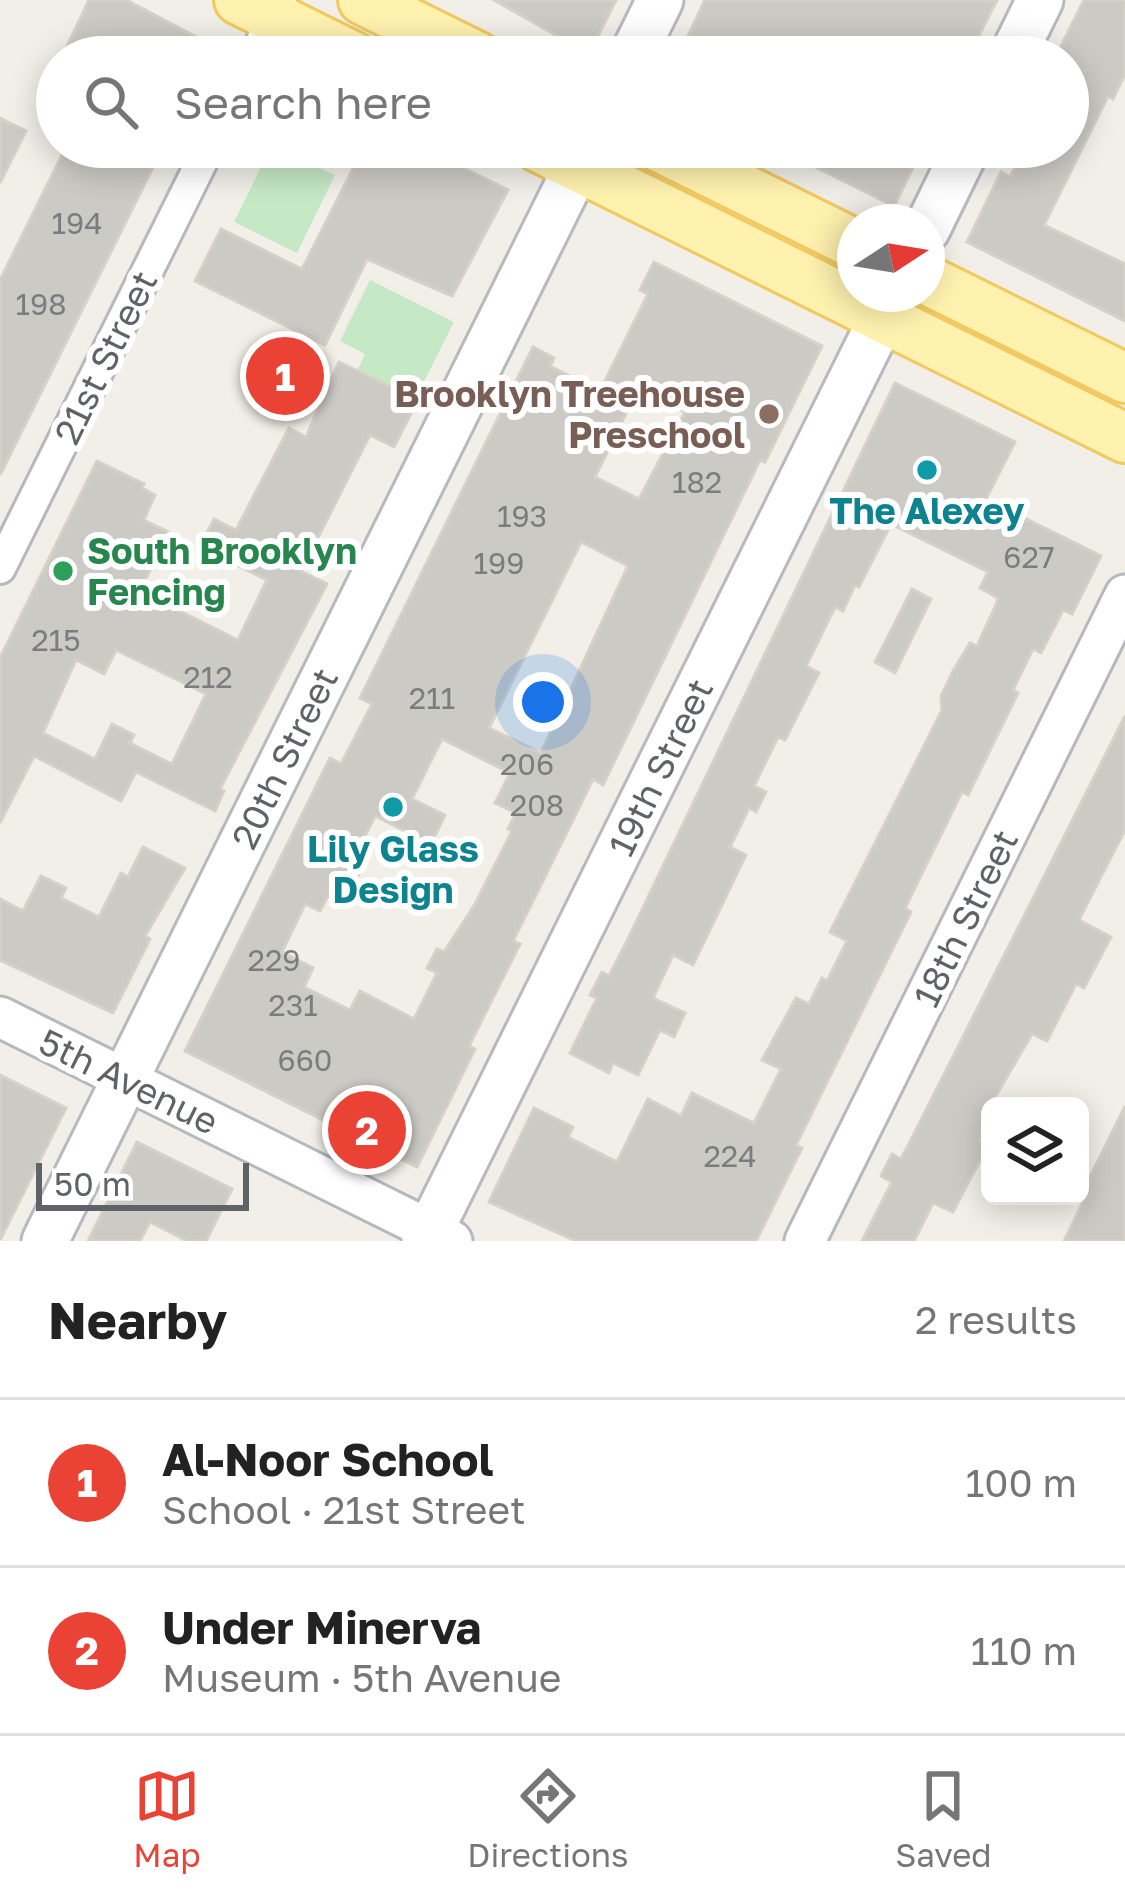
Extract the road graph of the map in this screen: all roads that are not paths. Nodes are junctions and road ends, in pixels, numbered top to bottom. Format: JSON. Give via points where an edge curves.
{"nodes":[{"id":1,"x":363,"y":0,"type":"edge"},
{"id":2,"x":660,"y":0,"type":"edge"},
{"id":3,"x":1040,"y":0,"type":"edge"},
{"id":4,"x":262,"y":19,"type":"edge"},
{"id":5,"x":303,"y":36,"type":"edge"},
{"id":6,"x":436,"y":36,"type":"edge"},
{"id":7,"x":642,"y":36,"type":"edge"},
{"id":8,"x":1022,"y":36,"type":"edge"},
{"id":9,"x":199,"y":168,"type":"edge"},
{"id":10,"x":560,"y":168,"type":"edge"},
{"id":11,"x":597,"y":168,"type":"edge"},
{"id":12,"x":701,"y":168,"type":"edge"},
{"id":13,"x":958,"y":168,"type":"edge"},
{"id":14,"x":940,"y":204,"type":"edge"},
{"id":15,"x":837,"y":235,"type":"edge"},
{"id":16,"x":837,"y":281,"type":"edge"},
{"id":17,"x":945,"y":289,"type":"edge"},
{"id":18,"x":886,"y":312,"type":"edge"},
{"id":19,"x":900,"y":312,"type":"edge"},
{"id":20,"x":1125,"y":378,"type":"edge"},
{"id":21,"x":1125,"y":438,"type":"edge"},
{"id":22,"x":0,"y":568,"type":"edge"},
{"id":23,"x":1125,"y":595,"type":"edge"},
{"id":24,"x":0,"y":1017,"type":"edge"},
{"id":25,"x":125,"y":1079,"type":"junction"},
{"id":26,"x":436,"y":1238,"type":"edge"},
{"id":27,"x":45,"y":1241,"type":"edge"},
{"id":28,"x":805,"y":1241,"type":"edge"}],
"edges":[{"from":1,"to":6,"type":"main road"},
{"from":2,"to":7,"type":"main road"},
{"from":3,"to":8,"type":"main road"},
{"from":4,"to":5,"type":"main road"},
{"from":9,"to":22,"type":"street","name":"21st Street"},
{"from":10,"to":25,"type":"main road","name":"20th Street"},
{"from":11,"to":16,"type":"main road"},
{"from":12,"to":15,"type":"main road"},
{"from":13,"to":14,"type":"main road"},
{"from":17,"to":20,"type":"main road"},
{"from":18,"to":26,"type":"main road","name":"19th Street"},
{"from":19,"to":21,"type":"main road"},
{"from":23,"to":28,"type":"street","name":"18th Street"},
{"from":24,"to":25,"type":"street","name":"5th Avenue"},
{"from":25,"to":26,"type":"street","name":"5th Avenue"},
{"from":25,"to":27,"type":"main road","name":"20th Street"}]}
